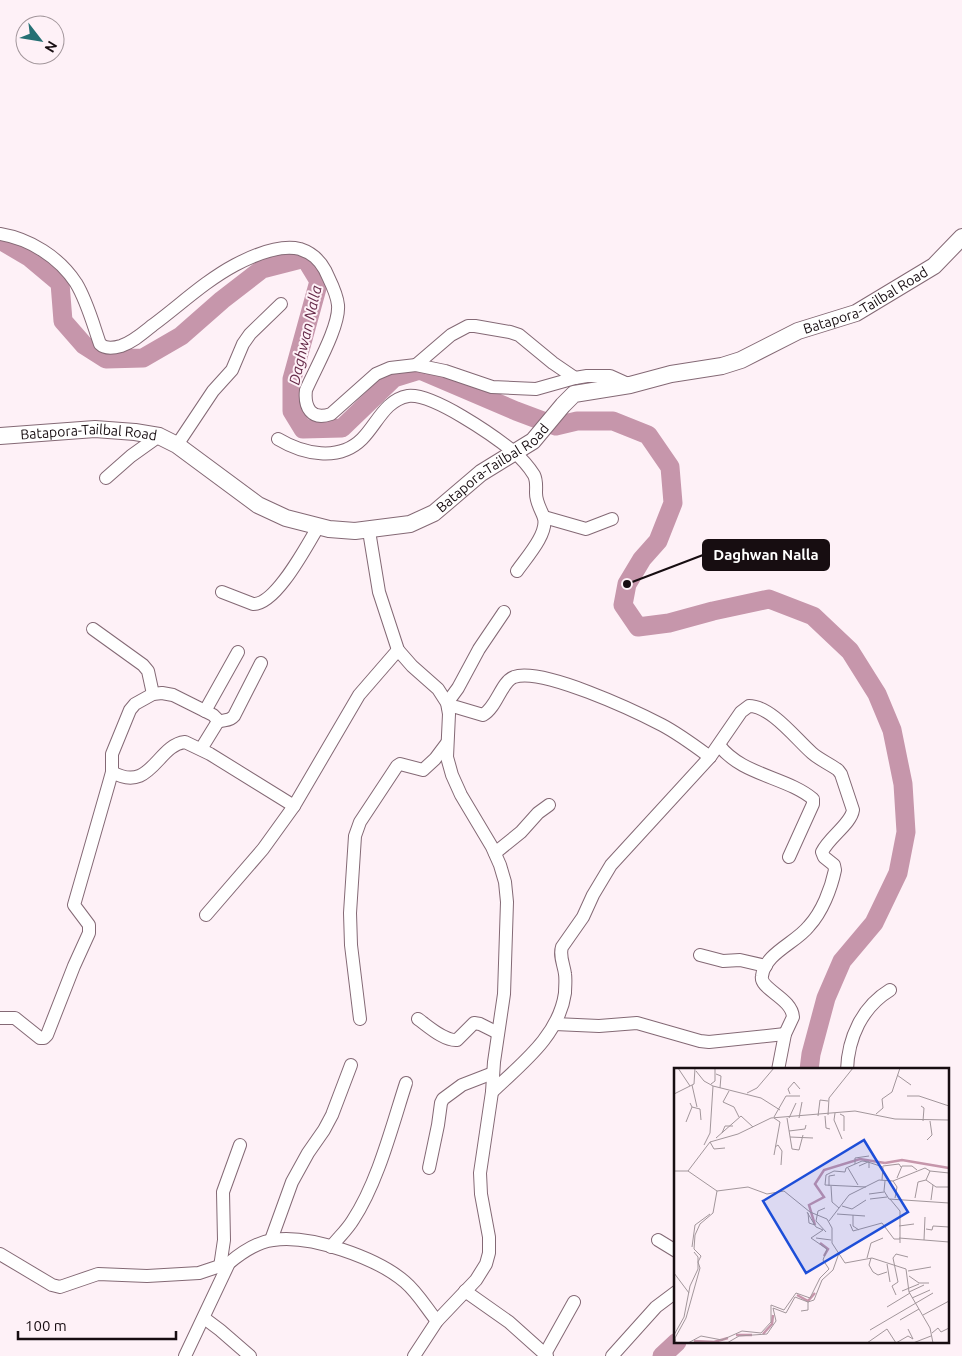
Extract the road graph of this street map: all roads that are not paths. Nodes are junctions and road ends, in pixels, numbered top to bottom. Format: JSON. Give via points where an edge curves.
{"nodes":[{"id":1,"x":0,"y":234,"type":"edge"},
{"id":2,"x":962,"y":237,"type":"edge"},
{"id":3,"x":281,"y":304,"type":"dead end"},
{"id":4,"x":416,"y":365,"type":"junction"},
{"id":5,"x":575,"y":378,"type":"junction"},
{"id":6,"x":630,"y":385,"type":"junction"},
{"id":7,"x":0,"y":435,"type":"edge"},
{"id":8,"x":159,"y":436,"type":"junction"},
{"id":9,"x":278,"y":439,"type":"dead end"},
{"id":10,"x":177,"y":445,"type":"junction"},
{"id":11,"x":515,"y":453,"type":"junction"},
{"id":12,"x":106,"y":478,"type":"dead end"},
{"id":13,"x":544,"y":517,"type":"junction"},
{"id":14,"x":612,"y":519,"type":"dead end"},
{"id":15,"x":318,"y":527,"type":"junction"},
{"id":16,"x":369,"y":531,"type":"junction"},
{"id":17,"x":517,"y":571,"type":"dead end"},
{"id":18,"x":222,"y":592,"type":"dead end"},
{"id":19,"x":504,"y":612,"type":"dead end"},
{"id":20,"x":93,"y":629,"type":"dead end"},
{"id":21,"x":398,"y":650,"type":"junction"},
{"id":22,"x":238,"y":652,"type":"dead end"},
{"id":23,"x":261,"y":663,"type":"dead end"},
{"id":24,"x":153,"y":694,"type":"junction"},
{"id":25,"x":448,"y":705,"type":"junction"},
{"id":26,"x":205,"y":711,"type":"junction"},
{"id":27,"x":220,"y":721,"type":"junction"},
{"id":28,"x":447,"y":743,"type":"junction"},
{"id":29,"x":719,"y":745,"type":"junction"},
{"id":30,"x":201,"y":749,"type":"junction"},
{"id":31,"x":710,"y":757,"type":"junction"},
{"id":32,"x":112,"y":772,"type":"junction"},
{"id":33,"x":549,"y":805,"type":"dead end"},
{"id":34,"x":294,"y":806,"type":"junction"},
{"id":35,"x":495,"y":853,"type":"junction"},
{"id":36,"x":789,"y":857,"type":"dead end"},
{"id":37,"x":206,"y":915,"type":"dead end"},
{"id":38,"x":700,"y":955,"type":"dead end"},
{"id":39,"x":766,"y":966,"type":"junction"},
{"id":40,"x":890,"y":990,"type":"dead end"},
{"id":41,"x":0,"y":1018,"type":"edge"},
{"id":42,"x":360,"y":1019,"type":"dead end"},
{"id":43,"x":418,"y":1019,"type":"dead end"},
{"id":44,"x":555,"y":1024,"type":"junction"},
{"id":45,"x":498,"y":1033,"type":"junction"},
{"id":46,"x":785,"y":1034,"type":"junction"},
{"id":47,"x":351,"y":1065,"type":"dead end"},
{"id":48,"x":778,"y":1068,"type":"edge"},
{"id":49,"x":847,"y":1068,"type":"edge"},
{"id":50,"x":493,"y":1073,"type":"junction"},
{"id":51,"x":406,"y":1083,"type":"dead end"},
{"id":52,"x":492,"y":1092,"type":"junction"},
{"id":53,"x":240,"y":1145,"type":"dead end"},
{"id":54,"x":429,"y":1168,"type":"dead end"},
{"id":55,"x":271,"y":1240,"type":"junction"},
{"id":56,"x":658,"y":1240,"type":"dead end"},
{"id":57,"x":331,"y":1247,"type":"junction"},
{"id":58,"x":674,"y":1250,"type":"edge"},
{"id":59,"x":0,"y":1254,"type":"edge"},
{"id":60,"x":224,"y":1265,"type":"junction"},
{"id":61,"x":465,"y":1291,"type":"junction"},
{"id":62,"x":674,"y":1294,"type":"edge"},
{"id":63,"x":574,"y":1302,"type":"dead end"},
{"id":64,"x":204,"y":1318,"type":"junction"},
{"id":65,"x":437,"y":1321,"type":"junction"},
{"id":66,"x":546,"y":1355,"type":"edge"},
{"id":67,"x":185,"y":1356,"type":"edge"},
{"id":68,"x":250,"y":1356,"type":"edge"},
{"id":69,"x":414,"y":1356,"type":"edge"},
{"id":70,"x":612,"y":1356,"type":"edge"}],
"edges":[{"from":1,"to":4,"type":"street","via":[[23,239],[40,248],[61,266],[75,282],[100,344],[106,348],[122,346],[136,338],[192,294],[241,262],[281,248],[309,252],[321,263],[338,308],[336,324],[306,390],[306,406],[317,416],[331,414],[376,374],[390,368]]},
{"from":2,"to":6,"type":"main road","name":"Batapora-Tailbal Road","via":[[934,266],[856,314],[798,331],[722,366]]},
{"from":3,"to":10,"type":"street","via":[[250,334],[232,370],[214,390]]},
{"from":4,"to":5,"type":"street","via":[[492,387],[536,389]]},
{"from":4,"to":5,"type":"street","via":[[451,334],[475,326],[519,335]]},
{"from":5,"to":6,"type":"street","via":[[610,376]]},
{"from":6,"to":11,"type":"main road","name":"Batapora-Tailbal Road","via":[[574,394],[534,440]]},
{"from":7,"to":8,"type":"main road","name":"Batapora-Tailbal Road","via":[[95,429]]},
{"from":8,"to":10,"type":"main road","name":"Batapora-Tailbal Road"},
{"from":8,"to":12,"type":"street"},
{"from":9,"to":11,"type":"street","via":[[308,452],[337,453],[362,439],[385,410],[408,396],[429,399],[449,408]]},
{"from":10,"to":15,"type":"main road","name":"Batapora-Tailbal Road","via":[[258,505],[286,518]]},
{"from":11,"to":13,"type":"street","via":[[535,476],[537,504]]},
{"from":11,"to":16,"type":"main road","name":"Batapora-Tailbal Road","via":[[481,473],[449,502],[424,518],[410,524]]},
{"from":13,"to":14,"type":"street","via":[[586,529]]},
{"from":13,"to":17,"type":"street","via":[[544,530]]},
{"from":15,"to":16,"type":"main road","name":"Batapora-Tailbal Road"},
{"from":15,"to":18,"type":"street","via":[[294,567],[263,602],[253,604]]},
{"from":16,"to":21,"type":"street","via":[[379,592]]},
{"from":19,"to":25,"type":"street"},
{"from":20,"to":24,"type":"street","via":[[143,665],[148,671]]},
{"from":21,"to":25,"type":"street","via":[[438,689]]},
{"from":21,"to":34,"type":"street","via":[[359,695]]},
{"from":22,"to":26,"type":"street"},
{"from":23,"to":27,"type":"street","via":[[234,716]]},
{"from":24,"to":26,"type":"street","via":[[173,695]]},
{"from":24,"to":32,"type":"street","via":[[130,710],[112,754]]},
{"from":25,"to":28,"type":"street"},
{"from":25,"to":31,"type":"street","via":[[483,715],[494,706],[513,677],[537,677],[562,682],[657,722]]},
{"from":26,"to":27,"type":"street"},
{"from":27,"to":30,"type":"street"},
{"from":28,"to":35,"type":"street","via":[[452,775]]},
{"from":28,"to":42,"type":"street","via":[[423,770],[405,764],[397,766],[356,830],[350,914]]},
{"from":29,"to":31,"type":"street"},
{"from":29,"to":36,"type":"street","via":[[738,762],[813,799]]},
{"from":29,"to":39,"type":"street","via":[[745,708],[753,706],[767,712],[813,754],[838,770],[853,810],[852,816],[822,852],[836,870],[818,914],[806,930]]},
{"from":30,"to":32,"type":"street","via":[[181,742],[151,768],[134,777]]},
{"from":30,"to":34,"type":"street"},
{"from":31,"to":44,"type":"street","via":[[611,865],[593,895],[561,952],[566,976],[565,992]]},
{"from":32,"to":41,"type":"street","via":[[74,906],[89,924],[90,933],[47,1035],[40,1038],[15,1018]]},
{"from":33,"to":35,"type":"street"},
{"from":34,"to":37,"type":"street","via":[[257,858]]},
{"from":35,"to":45,"type":"street","via":[[505,882],[506,902],[504,994]]},
{"from":38,"to":39,"type":"street"},
{"from":39,"to":46,"type":"street","via":[[762,980],[791,1008],[793,1017]]},
{"from":40,"to":49,"type":"street","via":[[879,997],[856,1028],[850,1042]]},
{"from":43,"to":45,"type":"street","via":[[454,1040],[474,1023]]},
{"from":44,"to":46,"type":"street","via":[[599,1026],[637,1023],[709,1042]]},
{"from":44,"to":52,"type":"street","via":[[528,1058]]},
{"from":45,"to":50,"type":"street"},
{"from":46,"to":48,"type":"street"},
{"from":47,"to":55,"type":"street","via":[[332,1115],[292,1182]]},
{"from":50,"to":52,"type":"street"},
{"from":50,"to":54,"type":"street","via":[[462,1085],[440,1103]]},
{"from":51,"to":57,"type":"street","via":[[363,1202],[352,1222]]},
{"from":52,"to":61,"type":"street","via":[[480,1173],[489,1253],[481,1274]]},
{"from":53,"to":60,"type":"street","via":[[223,1192]]},
{"from":55,"to":57,"type":"street","via":[[302,1240]]},
{"from":55,"to":60,"type":"street","via":[[239,1254]]},
{"from":56,"to":58,"type":"street"},
{"from":57,"to":65,"type":"street","via":[[373,1261],[397,1276]]},
{"from":59,"to":60,"type":"street","via":[[60,1287],[98,1274],[199,1274]]},
{"from":60,"to":64,"type":"street"},
{"from":61,"to":65,"type":"street"},
{"from":61,"to":66,"type":"street","via":[[509,1322]]},
{"from":62,"to":70,"type":"street","via":[[656,1307]]},
{"from":63,"to":66,"type":"street"},
{"from":64,"to":67,"type":"street"},
{"from":64,"to":68,"type":"street"},
{"from":65,"to":69,"type":"street"}]}
